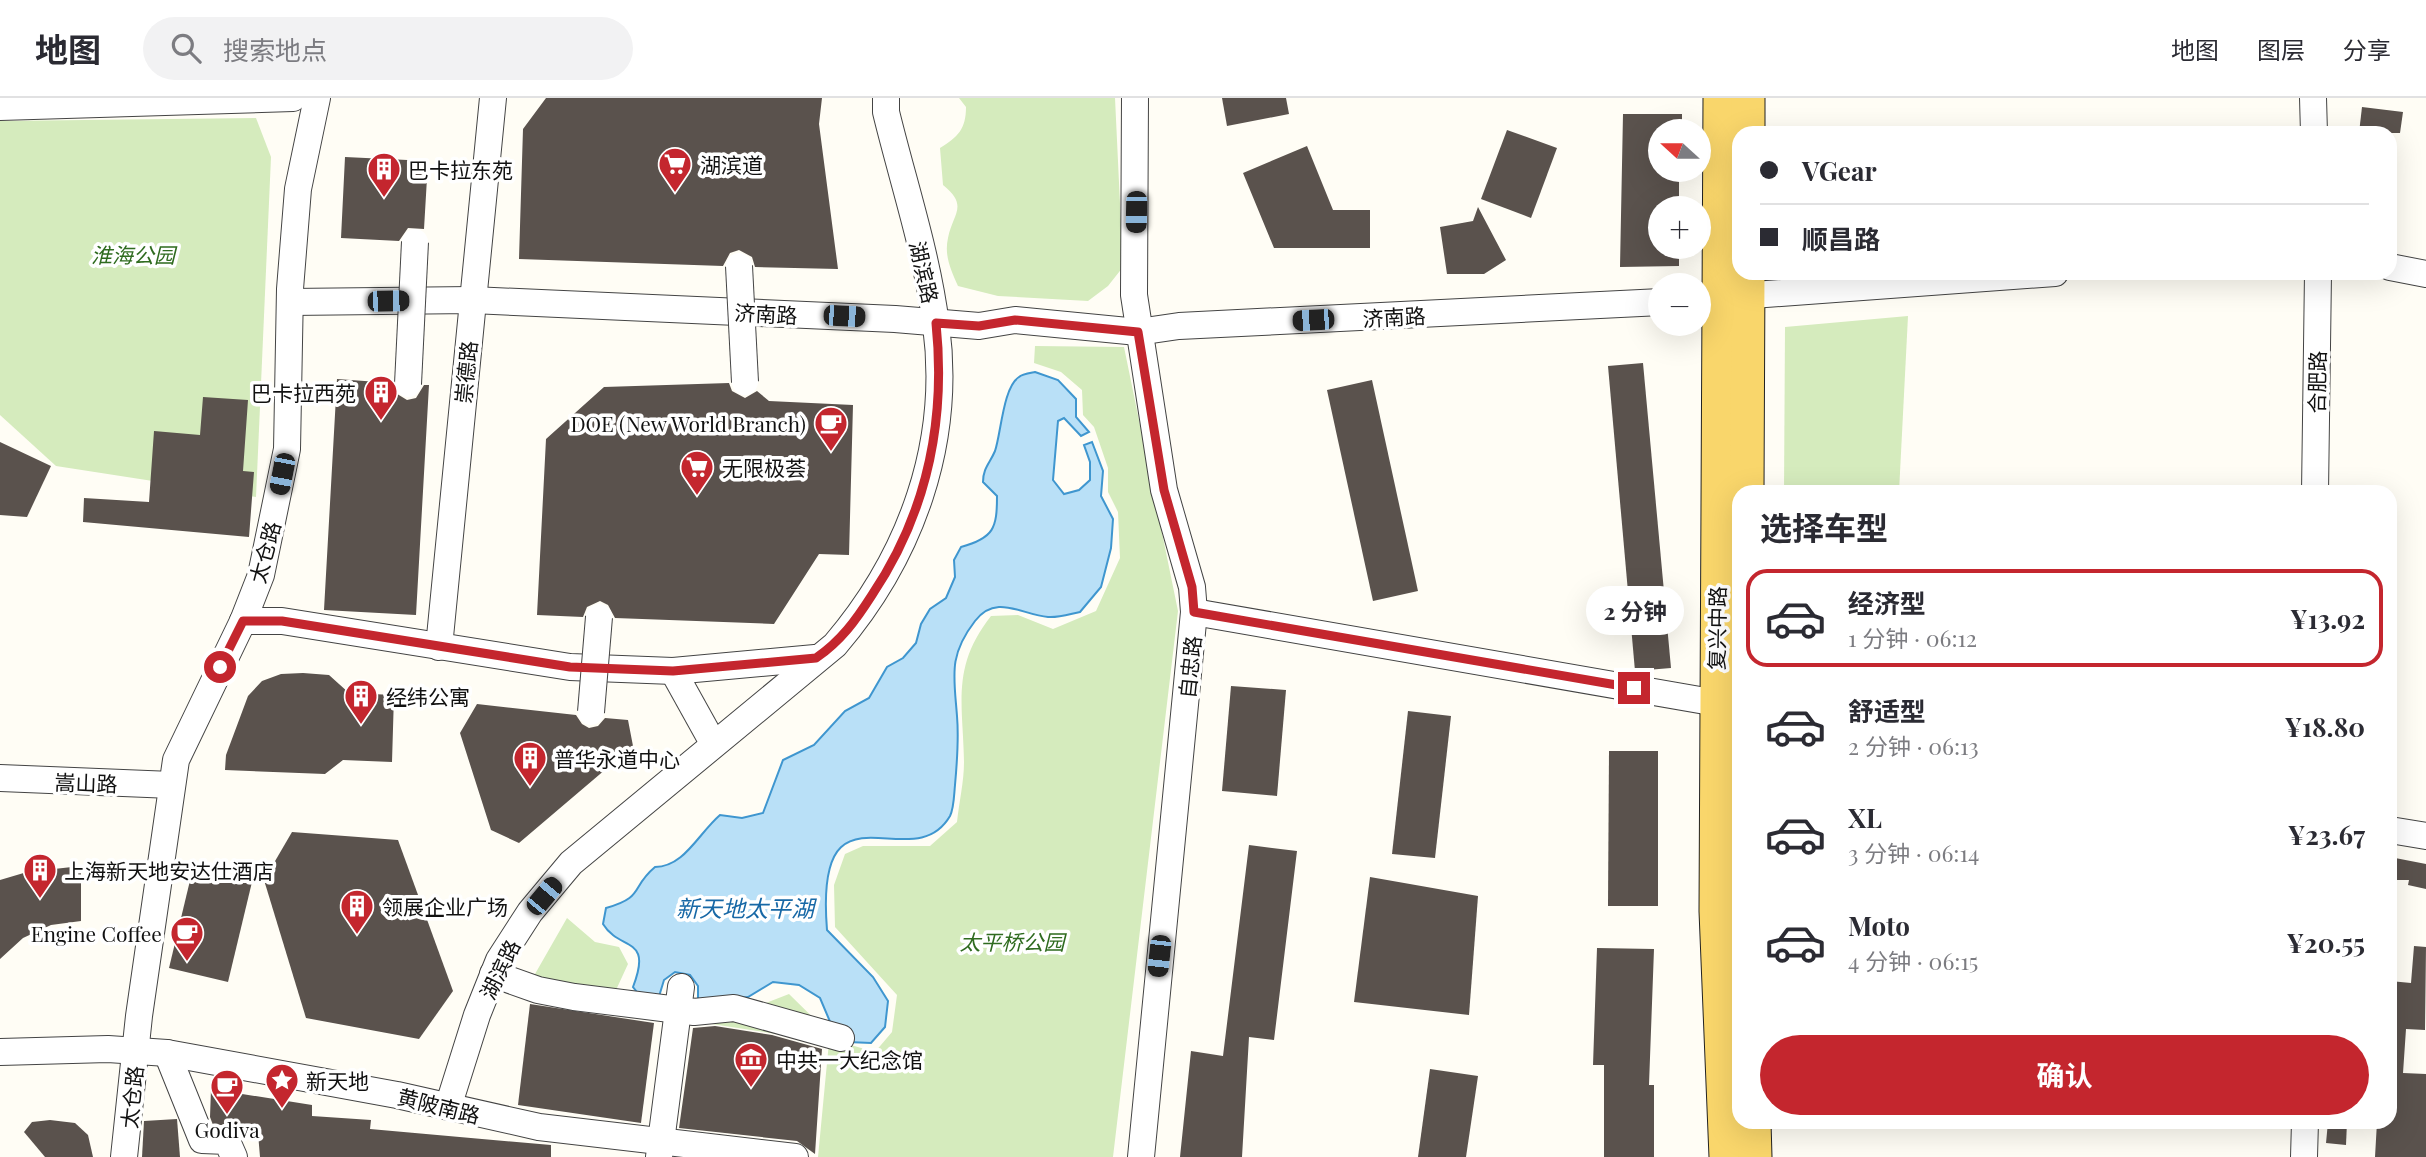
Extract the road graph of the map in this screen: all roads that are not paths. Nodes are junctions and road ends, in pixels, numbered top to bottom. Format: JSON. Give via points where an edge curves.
{"nodes":[{"id":1,"x":293,"y":98,"type":"edge"},
{"id":2,"x":317,"y":98,"type":"edge"},
{"id":3,"x":493,"y":98,"type":"edge"},
{"id":4,"x":886,"y":98,"type":"edge"},
{"id":5,"x":1135,"y":98,"type":"edge"},
{"id":6,"x":1720,"y":98,"type":"edge"},
{"id":7,"x":1748,"y":98,"type":"edge"},
{"id":8,"x":2313,"y":98,"type":"edge"},
{"id":9,"x":0,"y":107,"type":"edge"},
{"id":10,"x":1748,"y":126,"type":"edge"},
{"id":11,"x":2314,"y":126,"type":"edge"},
{"id":12,"x":415,"y":242,"type":"dead end"},
{"id":13,"x":739,"y":266,"type":"dead end"},
{"id":14,"x":2397,"y":268,"type":"edge"},
{"id":15,"x":2426,"y":274,"type":"edge"},
{"id":16,"x":1928,"y":280,"type":"edge"},
{"id":17,"x":2318,"y":280,"type":"edge"},
{"id":18,"x":1729,"y":291,"type":"edge"},
{"id":19,"x":412,"y":300,"type":"junction"},
{"id":20,"x":472,"y":300,"type":"junction"},
{"id":21,"x":290,"y":302,"type":"junction"},
{"id":22,"x":1648,"y":304,"type":"edge"},
{"id":23,"x":741,"y":312,"type":"junction"},
{"id":24,"x":936,"y":323,"type":"junction"},
{"id":25,"x":1138,"y":332,"type":"junction"},
{"id":26,"x":745,"y":383,"type":"dead end"},
{"id":27,"x":408,"y":384,"type":"dead end"},
{"id":28,"x":1745,"y":485,"type":"edge"},
{"id":29,"x":2315,"y":485,"type":"edge"},
{"id":30,"x":1194,"y":612,"type":"junction"},
{"id":31,"x":599,"y":617,"type":"dead end"},
{"id":32,"x":243,"y":621,"type":"junction"},
{"id":33,"x":439,"y":646,"type":"junction"},
{"id":34,"x":816,"y":658,"type":"junction"},
{"id":35,"x":595,"y":667,"type":"junction"},
{"id":36,"x":673,"y":671,"type":"junction"},
{"id":37,"x":1728,"y":705,"type":"edge"},
{"id":38,"x":591,"y":712,"type":"dead end"},
{"id":39,"x":713,"y":743,"type":"junction"},
{"id":40,"x":0,"y":778,"type":"edge"},
{"id":41,"x":172,"y":785,"type":"junction"},
{"id":42,"x":2397,"y":831,"type":"edge"},
{"id":43,"x":2426,"y":836,"type":"edge"},
{"id":44,"x":493,"y":974,"type":"junction"},
{"id":45,"x":679,"y":999,"type":"junction"},
{"id":46,"x":841,"y":1038,"type":"dead end"},
{"id":47,"x":136,"y":1050,"type":"junction"},
{"id":48,"x":0,"y":1052,"type":"edge"},
{"id":49,"x":167,"y":1053,"type":"junction"},
{"id":50,"x":449,"y":1107,"type":"junction"},
{"id":51,"x":1754,"y":1129,"type":"edge"},
{"id":52,"x":2305,"y":1129,"type":"edge"},
{"id":53,"x":660,"y":1149,"type":"edge"},
{"id":54,"x":124,"y":1157,"type":"edge"},
{"id":55,"x":234,"y":1157,"type":"edge"},
{"id":56,"x":795,"y":1157,"type":"edge"},
{"id":57,"x":1141,"y":1157,"type":"edge"},
{"id":58,"x":1726,"y":1157,"type":"edge"},
{"id":59,"x":1755,"y":1157,"type":"edge"},
{"id":60,"x":2304,"y":1157,"type":"edge"}],
"edges":[{"from":1,"to":9,"type":"street"},
{"from":2,"to":21,"type":"street","name":"太仓路","via":[[298,189]]},
{"from":3,"to":20,"type":"street","name":"崇德路"},
{"from":4,"to":24,"type":"street","name":"湖滨路"},
{"from":5,"to":25,"type":"street","name":"自忠路","via":[[1134,295]]},
{"from":6,"to":18,"type":"main road","name":"复兴中路"},
{"from":7,"to":10,"type":"main road"},
{"from":8,"to":11,"type":"street"},
{"from":12,"to":19,"type":"street","bridge":true},
{"from":13,"to":23,"type":"street","bridge":true},
{"from":14,"to":15,"type":"street"},
{"from":16,"to":18,"type":"street"},
{"from":17,"to":29,"type":"street","name":"合肥路"},
{"from":18,"to":28,"type":"main road","name":"复兴中路"},
{"from":18,"to":37,"type":"main road","name":"复兴中路"},
{"from":19,"to":20,"type":"street","name":"济南路"},
{"from":19,"to":21,"type":"street","name":"济南路"},
{"from":19,"to":27,"type":"street","bridge":true},
{"from":20,"to":23,"type":"street","name":"济南路"},
{"from":20,"to":33,"type":"street","name":"崇德路"},
{"from":21,"to":32,"type":"street","name":"太仓路","via":[[288,449],[261,575]]},
{"from":22,"to":25,"type":"street","name":"济南路","via":[[1179,326]]},
{"from":23,"to":24,"type":"street","name":"济南路"},
{"from":23,"to":26,"type":"street","bridge":true},
{"from":24,"to":25,"type":"street","name":"济南路","via":[[979,326],[1015,320]]},
{"from":24,"to":34,"type":"street","name":"湖滨路","via":[[940,356],[934,441],[919,505],[893,564],[854,623]]},
{"from":25,"to":30,"type":"street","name":"自忠路","via":[[1164,490],[1192,587]]},
{"from":30,"to":37,"type":"street"},
{"from":30,"to":57,"type":"street","name":"自忠路"},
{"from":31,"to":35,"type":"street","bridge":true},
{"from":32,"to":33,"type":"street","via":[[282,621]]},
{"from":32,"to":41,"type":"street","name":"太仓路","via":[[176,760]]},
{"from":33,"to":35,"type":"street"},
{"from":34,"to":36,"type":"street"},
{"from":34,"to":39,"type":"street","name":"湖滨路"},
{"from":35,"to":36,"type":"street"},
{"from":35,"to":38,"type":"street","bridge":true},
{"from":36,"to":39,"type":"street"},
{"from":37,"to":58,"type":"main road","name":"复兴中路","via":[[1716,911]]},
{"from":39,"to":44,"type":"street","name":"湖滨路","via":[[571,863],[530,912]]},
{"from":40,"to":41,"type":"street","name":"嵩山路"},
{"from":41,"to":47,"type":"street","name":"太仓路"},
{"from":42,"to":43,"type":"street"},
{"from":44,"to":45,"type":"street","via":[[574,997]]},
{"from":44,"to":50,"type":"street","name":"湖滨路"},
{"from":45,"to":46,"type":"street","via":[[694,1012],[734,1008]]},
{"from":45,"to":53,"type":"street"},
{"from":47,"to":48,"type":"street","name":"黄陂南路"},
{"from":47,"to":49,"type":"street","name":"黄陂南路"},
{"from":47,"to":54,"type":"street","name":"太仓路"},
{"from":49,"to":50,"type":"street","name":"黄陂南路"},
{"from":49,"to":55,"type":"street","via":[[202,1140],[227,1141]]},
{"from":50,"to":53,"type":"street","name":"黄陂南路"},
{"from":51,"to":59,"type":"main road"},
{"from":52,"to":60,"type":"street"},
{"from":53,"to":56,"type":"street","name":"黄陂南路"}]}
